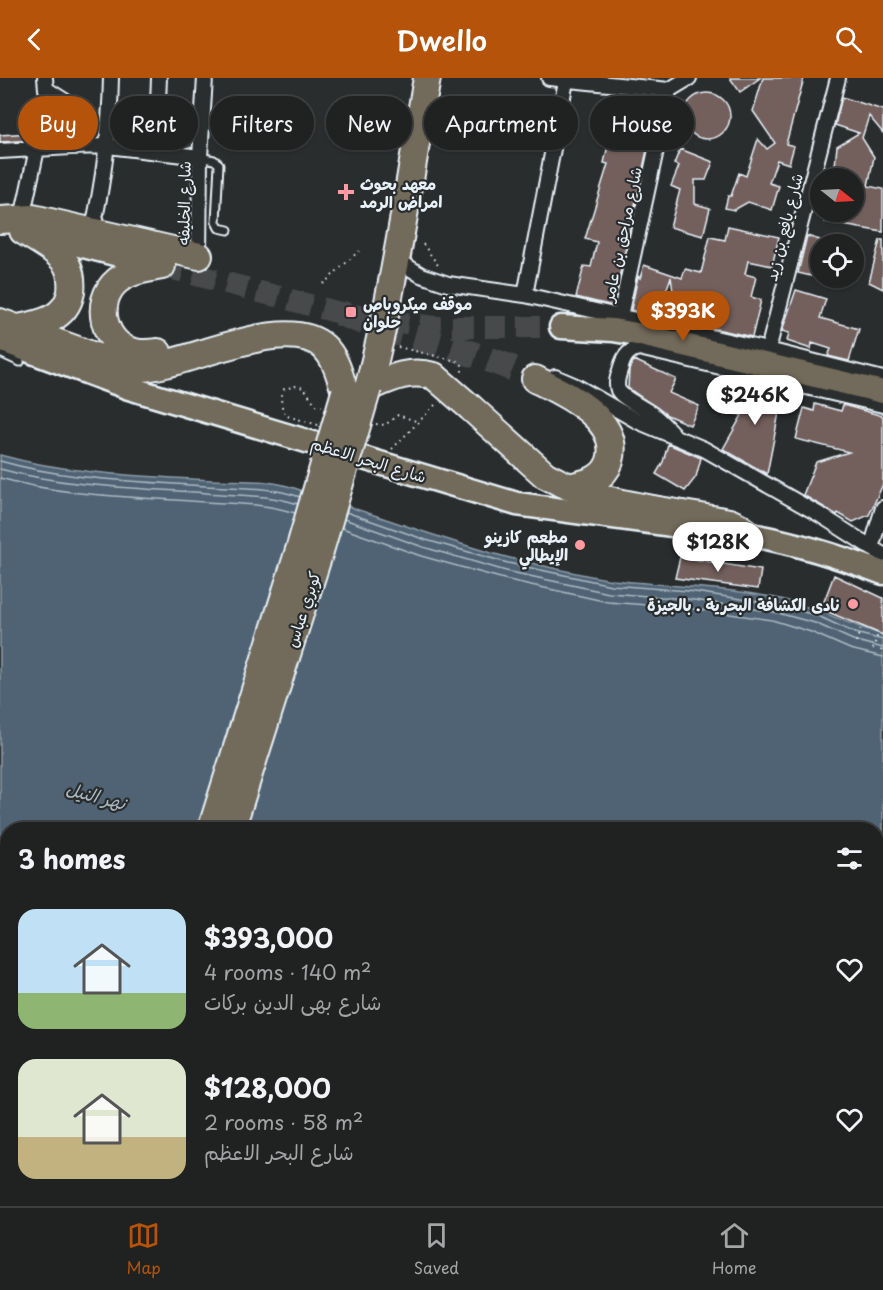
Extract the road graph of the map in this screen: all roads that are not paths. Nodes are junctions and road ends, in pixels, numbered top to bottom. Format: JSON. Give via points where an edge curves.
{"nodes":[{"id":1,"x":45,"y":78,"type":"edge"},
{"id":2,"x":111,"y":78,"type":"edge"},
{"id":3,"x":159,"y":78,"type":"edge"},
{"id":4,"x":205,"y":78,"type":"edge"},
{"id":5,"x":427,"y":78,"type":"edge"},
{"id":6,"x":549,"y":78,"type":"edge"},
{"id":7,"x":689,"y":78,"type":"edge"},
{"id":8,"x":838,"y":78,"type":"edge"},
{"id":9,"x":566,"y":81,"type":"junction"},
{"id":10,"x":669,"y":90,"type":"junction"},
{"id":11,"x":57,"y":96,"type":"edge"},
{"id":12,"x":98,"y":146,"type":"edge"},
{"id":13,"x":108,"y":146,"type":"junction"},
{"id":14,"x":18,"y":150,"type":"edge"},
{"id":15,"x":37,"y":150,"type":"edge"},
{"id":16,"x":0,"y":151,"type":"edge"},
{"id":17,"x":156,"y":151,"type":"junction"},
{"id":18,"x":200,"y":157,"type":"junction"},
{"id":19,"x":11,"y":224,"type":"edge"},
{"id":20,"x":228,"y":230,"type":"dead end"},
{"id":21,"x":92,"y":232,"type":"junction"},
{"id":22,"x":199,"y":256,"type":"joint"},
{"id":23,"x":397,"y":261,"type":"junction"},
{"id":24,"x":162,"y":266,"type":"joint"},
{"id":25,"x":525,"y":295,"type":"junction"},
{"id":26,"x":620,"y":316,"type":"junction"},
{"id":27,"x":561,"y":327,"type":"tunnel mouth"},
{"id":28,"x":6,"y":330,"type":"edge"},
{"id":29,"x":242,"y":341,"type":"junction"},
{"id":30,"x":768,"y":350,"type":"junction"},
{"id":31,"x":0,"y":353,"type":"edge"},
{"id":32,"x":20,"y":362,"type":"dead end"},
{"id":33,"x":535,"y":379,"type":"joint"},
{"id":34,"x":880,"y":389,"type":"edge"},
{"id":35,"x":357,"y":390,"type":"junction"},
{"id":36,"x":677,"y":437,"type":"junction"},
{"id":37,"x":569,"y":487,"type":"junction"},
{"id":38,"x":883,"y":508,"type":"edge"},
{"id":39,"x":749,"y":534,"type":"junction"},
{"id":40,"x":877,"y":551,"type":"edge"},
{"id":41,"x":883,"y":573,"type":"edge"},
{"id":42,"x":214,"y":822,"type":"edge"},
{"id":43,"x":234,"y":822,"type":"edge"}],
"edges":[{"from":1,"to":11,"type":"street","via":[[46,89]]},
{"from":2,"to":13,"type":"street"},
{"from":3,"to":17,"type":"street"},
{"from":4,"to":18,"type":"street","name":"شارع الخليفه"},
{"from":5,"to":23,"type":"highway"},
{"from":6,"to":9,"type":"street"},
{"from":7,"to":10,"type":"street"},
{"from":8,"to":30,"type":"street","name":"شارع يافع بن زيد"},
{"from":9,"to":10,"type":"street"},
{"from":9,"to":25,"type":"street"},
{"from":10,"to":26,"type":"street","name":"شارع مراحق بن عامر"},
{"from":12,"to":13,"type":"street"},
{"from":13,"to":17,"type":"street"},
{"from":13,"to":21,"type":"street"},
{"from":14,"to":16,"type":"street"},
{"from":15,"to":19,"type":"street"},
{"from":17,"to":18,"type":"street"},
{"from":18,"to":20,"type":"lane","via":[[219,164],[216,222],[219,228]]},
{"from":18,"to":22,"type":"street","name":"شارع الخليفه"},
{"from":19,"to":21,"type":"highway","via":[[33,218]]},
{"from":19,"to":24,"type":"main road"},
{"from":19,"to":28,"type":"highway","via":[[53,251],[66,264],[72,282],[69,301],[58,316],[41,324]]},
{"from":21,"to":22,"type":"highway"},
{"from":23,"to":25,"type":"street","via":[[448,284]]},
{"from":23,"to":35,"type":"highway","via":[[380,342]]},
{"from":24,"to":29,"type":"highway","via":[[129,274],[108,293],[103,307],[104,322],[120,346],[147,353]]},
{"from":25,"to":26,"type":"street"},
{"from":26,"to":30,"type":"street"},
{"from":27,"to":34,"type":"main road","via":[[637,334]]},
{"from":28,"to":29,"type":"highway","via":[[126,367],[143,368]]},
{"from":28,"to":39,"type":"main road","name":"شارع البحر الاعظم","via":[[129,388],[518,504]]},
{"from":29,"to":35,"type":"highway","via":[[301,336],[314,339]]},
{"from":30,"to":34,"type":"street"},
{"from":31,"to":32,"type":"lane"},
{"from":33,"to":36,"type":"street","via":[[563,379],[637,421]]},
{"from":33,"to":37,"type":"highway","via":[[584,408],[600,421],[610,437],[609,466],[602,476]]},
{"from":34,"to":36,"type":"street","via":[[639,348],[631,351],[622,362],[618,389]]},
{"from":35,"to":37,"type":"highway","bridge":true,"via":[[408,373],[435,376],[545,475]]},
{"from":35,"to":42,"type":"highway","name":"كوبري عباس","bridge":true,"via":[[300,548]]},
{"from":35,"to":43,"type":"highway","name":"كوبري عباس","bridge":true,"via":[[320,551]]},
{"from":36,"to":40,"type":"street","via":[[715,455]]},
{"from":37,"to":39,"type":"highway","via":[[618,502],[729,522]]},
{"from":38,"to":40,"type":"street"},
{"from":39,"to":41,"type":"main road","name":"شارع البحر الاعظم","via":[[796,543]]}]}
